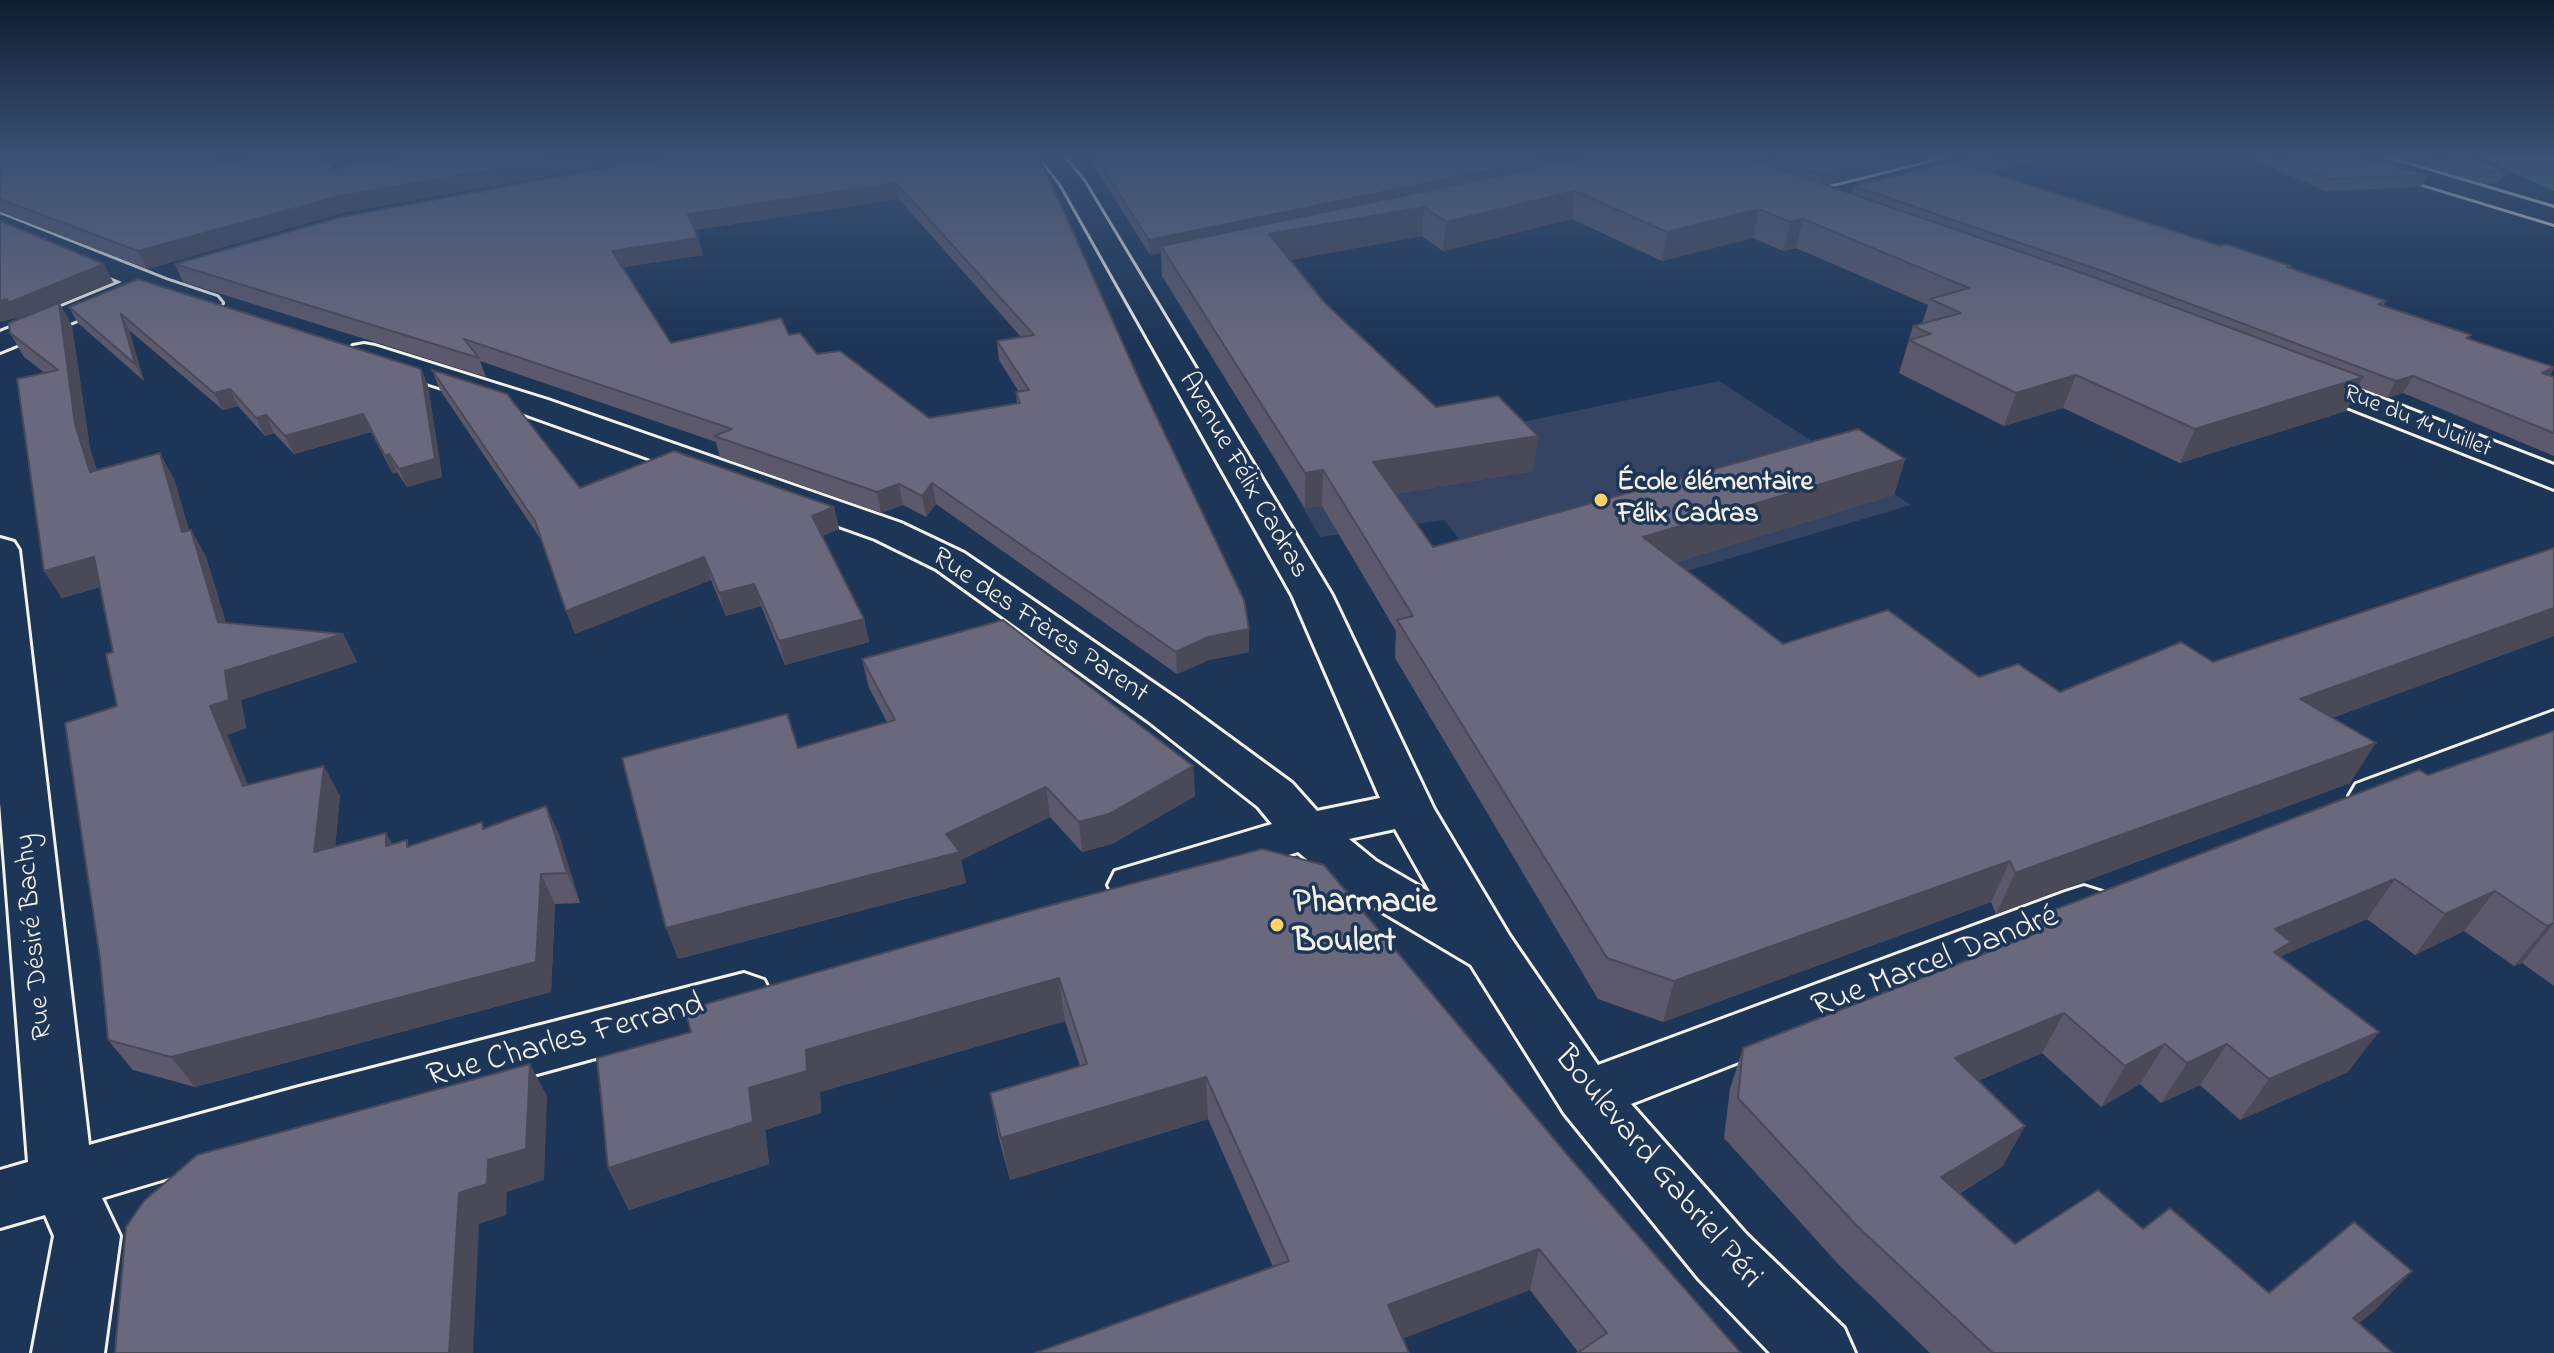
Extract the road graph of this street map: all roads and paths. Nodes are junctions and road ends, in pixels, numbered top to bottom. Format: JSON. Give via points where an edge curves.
{"nodes":[{"id":1,"x":1101,"y":219,"type":"edge"},
{"id":2,"x":0,"y":222,"type":"edge"},
{"id":3,"x":184,"y":269,"type":"edge"},
{"id":4,"x":147,"y":281,"type":"junction"},
{"id":5,"x":233,"y":311,"type":"edge"},
{"id":6,"x":0,"y":343,"type":"edge"},
{"id":7,"x":339,"y":345,"type":"edge"},
{"id":8,"x":2269,"y":365,"type":"edge"},
{"id":9,"x":2554,"y":478,"type":"edge"},
{"id":10,"x":0,"y":550,"type":"edge"},
{"id":11,"x":2554,"y":726,"type":"edge"},
{"id":12,"x":1409,"y":809,"type":"junction"},
{"id":13,"x":2326,"y":813,"type":"edge"},
{"id":14,"x":1306,"y":831,"type":"junction"},
{"id":15,"x":2133,"y":888,"type":"edge"},
{"id":16,"x":1092,"y":897,"type":"edge"},
{"id":17,"x":1490,"y":950,"type":"junction"},
{"id":18,"x":793,"y":983,"type":"edge"},
{"id":19,"x":1585,"y":1095,"type":"junction"},
{"id":20,"x":30,"y":1189,"type":"edge"},
{"id":21,"x":68,"y":1353,"type":"edge"},
{"id":22,"x":1819,"y":1353,"type":"edge"}],
"edges":[{"from":1,"to":12,"type":"street","name":"Avenue Félix Cadras","via":[[1139,269],[1312,595]]},
{"from":2,"to":4,"type":"street"},
{"from":3,"to":4,"type":"street"},
{"from":4,"to":5,"type":"street"},
{"from":4,"to":6,"type":"street"},
{"from":7,"to":14,"type":"street","name":"Rue des Frères Parent","via":[[536,407],[888,531],[950,561],[1275,795]]},
{"from":8,"to":9,"type":"street","name":"Rue du 14 Juillet"},
{"from":10,"to":20,"type":"street","name":"Rue Désiré Bachy"},
{"from":11,"to":13,"type":"street"},
{"from":12,"to":14,"type":"street"},
{"from":12,"to":17,"type":"street","name":"Boulevard Gabriel Péri"},
{"from":14,"to":16,"type":"street"},
{"from":14,"to":17,"type":"street","name":"Rue des Frères Parent","via":[[1358,874]]},
{"from":15,"to":19,"type":"street","name":"Rue Marcel Dandré"},
{"from":17,"to":19,"type":"street","name":"Boulevard Gabriel Péri"},
{"from":18,"to":20,"type":"street","name":"Rue Charles Ferrand"},
{"from":19,"to":22,"type":"street","name":"Boulevard Gabriel Péri","via":[[1723,1257]]},
{"from":20,"to":21,"type":"street","name":"Rue Désiré Bachy","via":[[87,1236]]}]}
